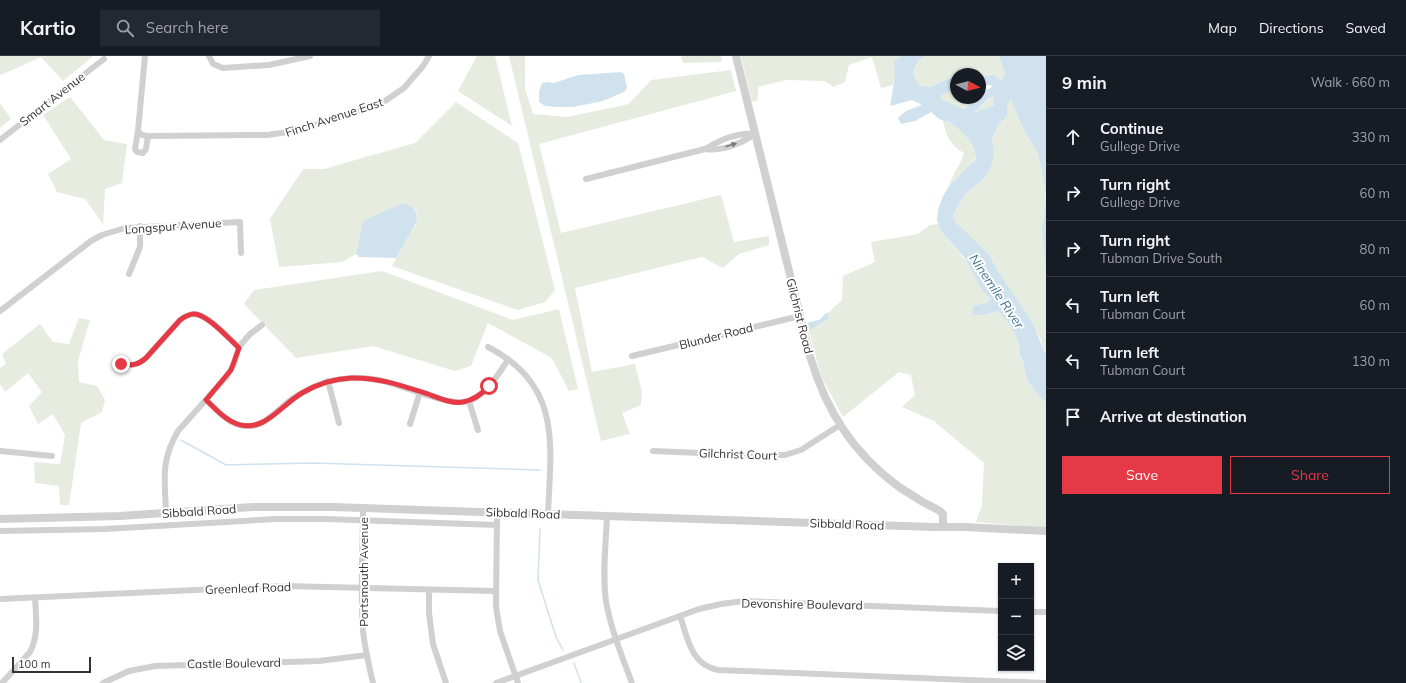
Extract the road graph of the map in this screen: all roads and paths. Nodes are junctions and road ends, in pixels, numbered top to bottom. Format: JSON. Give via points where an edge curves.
{"nodes":[{"id":1,"x":145,"y":56,"type":"edge"},
{"id":2,"x":209,"y":56,"type":"edge"},
{"id":3,"x":310,"y":56,"type":"edge"},
{"id":4,"x":429,"y":56,"type":"edge"},
{"id":5,"x":736,"y":56,"type":"edge"},
{"id":6,"x":104,"y":59,"type":"dead end"},
{"id":7,"x":755,"y":134,"type":"junction"},
{"id":8,"x":0,"y":140,"type":"edge"},
{"id":9,"x":586,"y":179,"type":"dead end"},
{"id":10,"x":140,"y":226,"type":"junction"},
{"id":11,"x":241,"y":253,"type":"dead end"},
{"id":12,"x":129,"y":274,"type":"dead end"},
{"id":13,"x":0,"y":311,"type":"edge"},
{"id":14,"x":800,"y":316,"type":"junction"},
{"id":15,"x":262,"y":325,"type":"dead end"},
{"id":16,"x":488,"y":347,"type":"dead end"},
{"id":17,"x":239,"y":348,"type":"junction"},
{"id":18,"x":632,"y":356,"type":"dead end"},
{"id":19,"x":508,"y":360,"type":"junction"},
{"id":20,"x":121,"y":364,"type":"dead end"},
{"id":21,"x":328,"y":381,"type":"junction"},
{"id":22,"x":420,"y":392,"type":"junction"},
{"id":23,"x":206,"y":400,"type":"junction"},
{"id":24,"x":470,"y":401,"type":"junction"},
{"id":25,"x":339,"y":423,"type":"dead end"},
{"id":26,"x":410,"y":424,"type":"dead end"},
{"id":27,"x":840,"y":425,"type":"junction"},
{"id":28,"x":478,"y":430,"type":"dead end"},
{"id":29,"x":0,"y":451,"type":"edge"},
{"id":30,"x":653,"y":451,"type":"dead end"},
{"id":31,"x":52,"y":456,"type":"dead end"},
{"id":32,"x":363,"y":507,"type":"junction"},
{"id":33,"x":497,"y":512,"type":"junction"},
{"id":34,"x":166,"y":513,"type":"junction"},
{"id":35,"x":548,"y":514,"type":"junction"},
{"id":36,"x":607,"y":516,"type":"junction"},
{"id":37,"x":0,"y":518,"type":"edge"},
{"id":38,"x":363,"y":521,"type":"junction"},
{"id":39,"x":497,"y":525,"type":"junction"},
{"id":40,"x":943,"y":526,"type":"junction"},
{"id":41,"x":0,"y":531,"type":"edge"},
{"id":42,"x":1046,"y":531,"type":"edge"},
{"id":43,"x":361,"y":588,"type":"junction"},
{"id":44,"x":429,"y":590,"type":"junction"},
{"id":45,"x":496,"y":592,"type":"junction"},
{"id":46,"x":35,"y":598,"type":"junction"},
{"id":47,"x":0,"y":599,"type":"edge"},
{"id":48,"x":998,"y":611,"type":"edge"},
{"id":49,"x":1034,"y":612,"type":"edge"},
{"id":50,"x":1046,"y":612,"type":"edge"},
{"id":51,"x":680,"y":616,"type":"junction"},
{"id":52,"x":616,"y":639,"type":"junction"},
{"id":53,"x":367,"y":655,"type":"junction"},
{"id":54,"x":516,"y":676,"type":"junction"},
{"id":55,"x":964,"y":681,"type":"edge"},
{"id":56,"x":2,"y":683,"type":"edge"},
{"id":57,"x":103,"y":683,"type":"edge"},
{"id":58,"x":373,"y":683,"type":"edge"},
{"id":59,"x":446,"y":683,"type":"edge"},
{"id":60,"x":496,"y":683,"type":"edge"},
{"id":61,"x":518,"y":683,"type":"edge"},
{"id":62,"x":632,"y":683,"type":"edge"},
{"id":63,"x":1045,"y":683,"type":"edge"}],
"edges":[{"from":1,"to":4,"type":"street","name":"Finch Avenue East","via":[[142,134],[267,135],[296,131],[382,103],[398,93]]},
{"from":2,"to":3,"type":"street","via":[[213,64],[223,68],[250,68]]},
{"from":5,"to":7,"type":"street","name":"Gilchrist Road"},
{"from":6,"to":8,"type":"street","name":"Smart Avenue"},
{"from":7,"to":9,"type":"street","via":[[714,151],[705,149]]},
{"from":7,"to":14,"type":"street","name":"Gilchrist Road"},
{"from":10,"to":11,"type":"street","name":"Longspur Avenue","via":[[240,222]]},
{"from":10,"to":12,"type":"street","via":[[140,247]]},
{"from":10,"to":13,"type":"street","name":"Longspur Avenue","via":[[113,231],[91,241]]},
{"from":14,"to":18,"type":"street","name":"Blunder Road"},
{"from":14,"to":27,"type":"street","name":"Gilchrist Road","via":[[816,377]]},
{"from":15,"to":17,"type":"street","via":[[250,334]]},
{"from":16,"to":19,"type":"street"},
{"from":17,"to":20,"type":"street","via":[[207,318],[194,314],[180,320],[140,363],[133,366]]},
{"from":17,"to":23,"type":"street","via":[[231,370]]},
{"from":19,"to":24,"type":"street","via":[[485,390]]},
{"from":19,"to":35,"type":"street","via":[[520,369],[536,390],[547,418],[550,446]]},
{"from":21,"to":22,"type":"street","via":[[365,378],[390,382]]},
{"from":21,"to":23,"type":"street","via":[[301,393],[266,421],[254,426],[231,421]]},
{"from":21,"to":25,"type":"street"},
{"from":22,"to":24,"type":"street","via":[[454,402]]},
{"from":22,"to":26,"type":"street"},
{"from":23,"to":34,"type":"street","via":[[178,432],[168,452],[164,471]]},
{"from":24,"to":28,"type":"street"},
{"from":27,"to":30,"type":"street","name":"Gilchrist Court","via":[[801,450],[785,455]]},
{"from":27,"to":40,"type":"street","name":"Gilchrist Road","via":[[864,456],[885,475],[902,489],[941,511]]},
{"from":29,"to":31,"type":"street"},
{"from":32,"to":33,"type":"street","name":"Sibbald Road"},
{"from":32,"to":34,"type":"street","name":"Sibbald Road","via":[[281,506]]},
{"from":32,"to":38,"type":"street","name":"Portsmouth Avenue"},
{"from":33,"to":35,"type":"street","name":"Sibbald Road"},
{"from":33,"to":39,"type":"street"},
{"from":34,"to":37,"type":"street","name":"Sibbald Road"},
{"from":35,"to":36,"type":"street","name":"Sibbald Road"},
{"from":36,"to":40,"type":"street","name":"Sibbald Road"},
{"from":36,"to":52,"type":"street","via":[[606,601]]},
{"from":38,"to":39,"type":"street"},
{"from":38,"to":41,"type":"street","via":[[276,519],[105,529]]},
{"from":38,"to":43,"type":"street","name":"Portsmouth Avenue"},
{"from":39,"to":45,"type":"street"},
{"from":40,"to":42,"type":"street","name":"Sibbald Road"},
{"from":43,"to":44,"type":"street","name":"Greenleaf Road"},
{"from":43,"to":46,"type":"street","name":"Greenleaf Road","via":[[285,586]]},
{"from":43,"to":53,"type":"street","name":"Portsmouth Avenue"},
{"from":44,"to":45,"type":"street","name":"Greenleaf Road"},
{"from":44,"to":59,"type":"street","via":[[432,639]]},
{"from":45,"to":54,"type":"street","via":[[500,631]]},
{"from":46,"to":47,"type":"street","name":"Greenleaf Road"},
{"from":46,"to":56,"type":"street","via":[[36,632],[33,646]]},
{"from":48,"to":51,"type":"street","name":"Devonshire Boulevard","via":[[744,601]]},
{"from":49,"to":50,"type":"street"},
{"from":51,"to":52,"type":"street","name":"Devonshire Boulevard"},
{"from":51,"to":55,"type":"street","via":[[697,660],[710,669]]},
{"from":52,"to":54,"type":"street","name":"Devonshire Boulevard"},
{"from":52,"to":62,"type":"street"},
{"from":53,"to":57,"type":"street","name":"Castle Boulevard","via":[[319,661],[154,666],[130,671]]},
{"from":53,"to":58,"type":"street","name":"Portsmouth Avenue"},
{"from":54,"to":60,"type":"street","name":"Devonshire Boulevard"},
{"from":54,"to":61,"type":"street"},
{"from":55,"to":63,"type":"street"}]}
